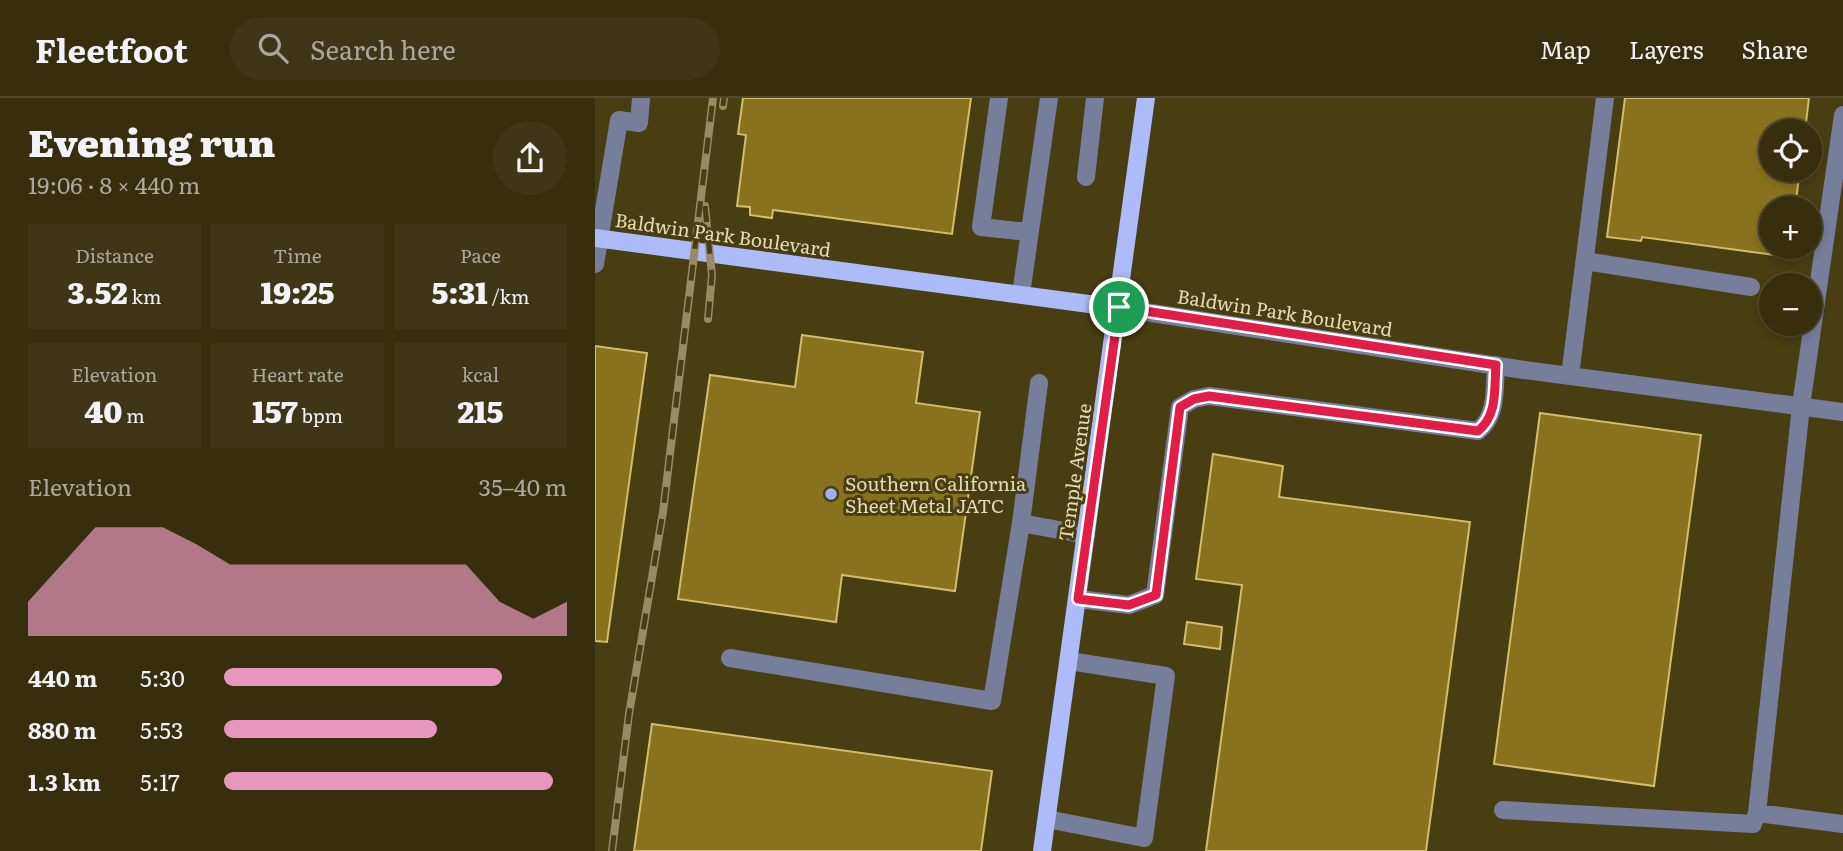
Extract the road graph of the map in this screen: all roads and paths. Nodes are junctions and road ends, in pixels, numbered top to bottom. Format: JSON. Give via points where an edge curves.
{"nodes":[{"id":1,"x":641,"y":98,"type":"edge"},
{"id":2,"x":999,"y":98,"type":"edge"},
{"id":3,"x":1049,"y":98,"type":"edge"},
{"id":4,"x":1095,"y":98,"type":"edge"},
{"id":5,"x":1146,"y":98,"type":"edge"},
{"id":6,"x":1605,"y":98,"type":"edge"},
{"id":7,"x":1843,"y":115,"type":"edge"},
{"id":8,"x":1086,"y":177,"type":"dead end"},
{"id":9,"x":1028,"y":232,"type":"junction"},
{"id":10,"x":598,"y":238,"type":"edge"},
{"id":11,"x":1585,"y":261,"type":"junction"},
{"id":12,"x":595,"y":264,"type":"edge"},
{"id":13,"x":1751,"y":287,"type":"dead end"},
{"id":14,"x":1021,"y":295,"type":"junction"},
{"id":15,"x":1119,"y":307,"type":"junction"},
{"id":16,"x":1496,"y":365,"type":"junction"},
{"id":17,"x":1570,"y":376,"type":"junction"},
{"id":18,"x":1039,"y":383,"type":"dead end"},
{"id":19,"x":1801,"y":406,"type":"junction"},
{"id":20,"x":1843,"y":412,"type":"edge"},
{"id":21,"x":1021,"y":523,"type":"junction"},
{"id":22,"x":1086,"y":536,"type":"junction"},
{"id":23,"x":1078,"y":599,"type":"junction"},
{"id":24,"x":730,"y":658,"type":"dead end"},
{"id":25,"x":1069,"y":661,"type":"junction"},
{"id":26,"x":1503,"y":810,"type":"dead end"},
{"id":27,"x":1757,"y":813,"type":"junction"},
{"id":28,"x":1047,"y":818,"type":"junction"},
{"id":29,"x":1843,"y":824,"type":"edge"},
{"id":30,"x":1042,"y":851,"type":"edge"}],
"edges":[{"from":1,"to":10,"type":"street","via":[[639,122],[619,120]]},
{"from":2,"to":9,"type":"street","via":[[981,227]]},
{"from":3,"to":9,"type":"street"},
{"from":4,"to":8,"type":"street"},
{"from":5,"to":15,"type":"main road","name":"Temple Avenue"},
{"from":6,"to":11,"type":"street"},
{"from":7,"to":19,"type":"street"},
{"from":9,"to":14,"type":"street"},
{"from":10,"to":12,"type":"street"},
{"from":10,"to":14,"type":"main road","name":"Baldwin Park Boulevard"},
{"from":11,"to":13,"type":"street"},
{"from":11,"to":17,"type":"street"},
{"from":14,"to":15,"type":"main road","name":"Baldwin Park Boulevard"},
{"from":15,"to":16,"type":"street","name":"Baldwin Park Boulevard"},
{"from":15,"to":22,"type":"main road","name":"Temple Avenue"},
{"from":16,"to":17,"type":"street","name":"Baldwin Park Boulevard"},
{"from":16,"to":23,"type":"street","via":[[1492,413],[1478,431],[1209,396],[1194,399],[1180,407],[1156,595],[1129,605]]},
{"from":17,"to":19,"type":"street","name":"Baldwin Park Boulevard"},
{"from":18,"to":21,"type":"street"},
{"from":19,"to":20,"type":"street","name":"Baldwin Park Boulevard"},
{"from":19,"to":27,"type":"street"},
{"from":21,"to":22,"type":"street"},
{"from":21,"to":24,"type":"street","via":[[992,701]]},
{"from":22,"to":23,"type":"main road","name":"Temple Avenue"},
{"from":23,"to":25,"type":"main road","name":"Temple Avenue"},
{"from":25,"to":28,"type":"main road","name":"Temple Avenue"},
{"from":25,"to":28,"type":"street","via":[[1167,676],[1144,838]]},
{"from":26,"to":27,"type":"street","via":[[1753,824]]},
{"from":27,"to":29,"type":"street"},
{"from":28,"to":30,"type":"main road","name":"Temple Avenue"}]}
